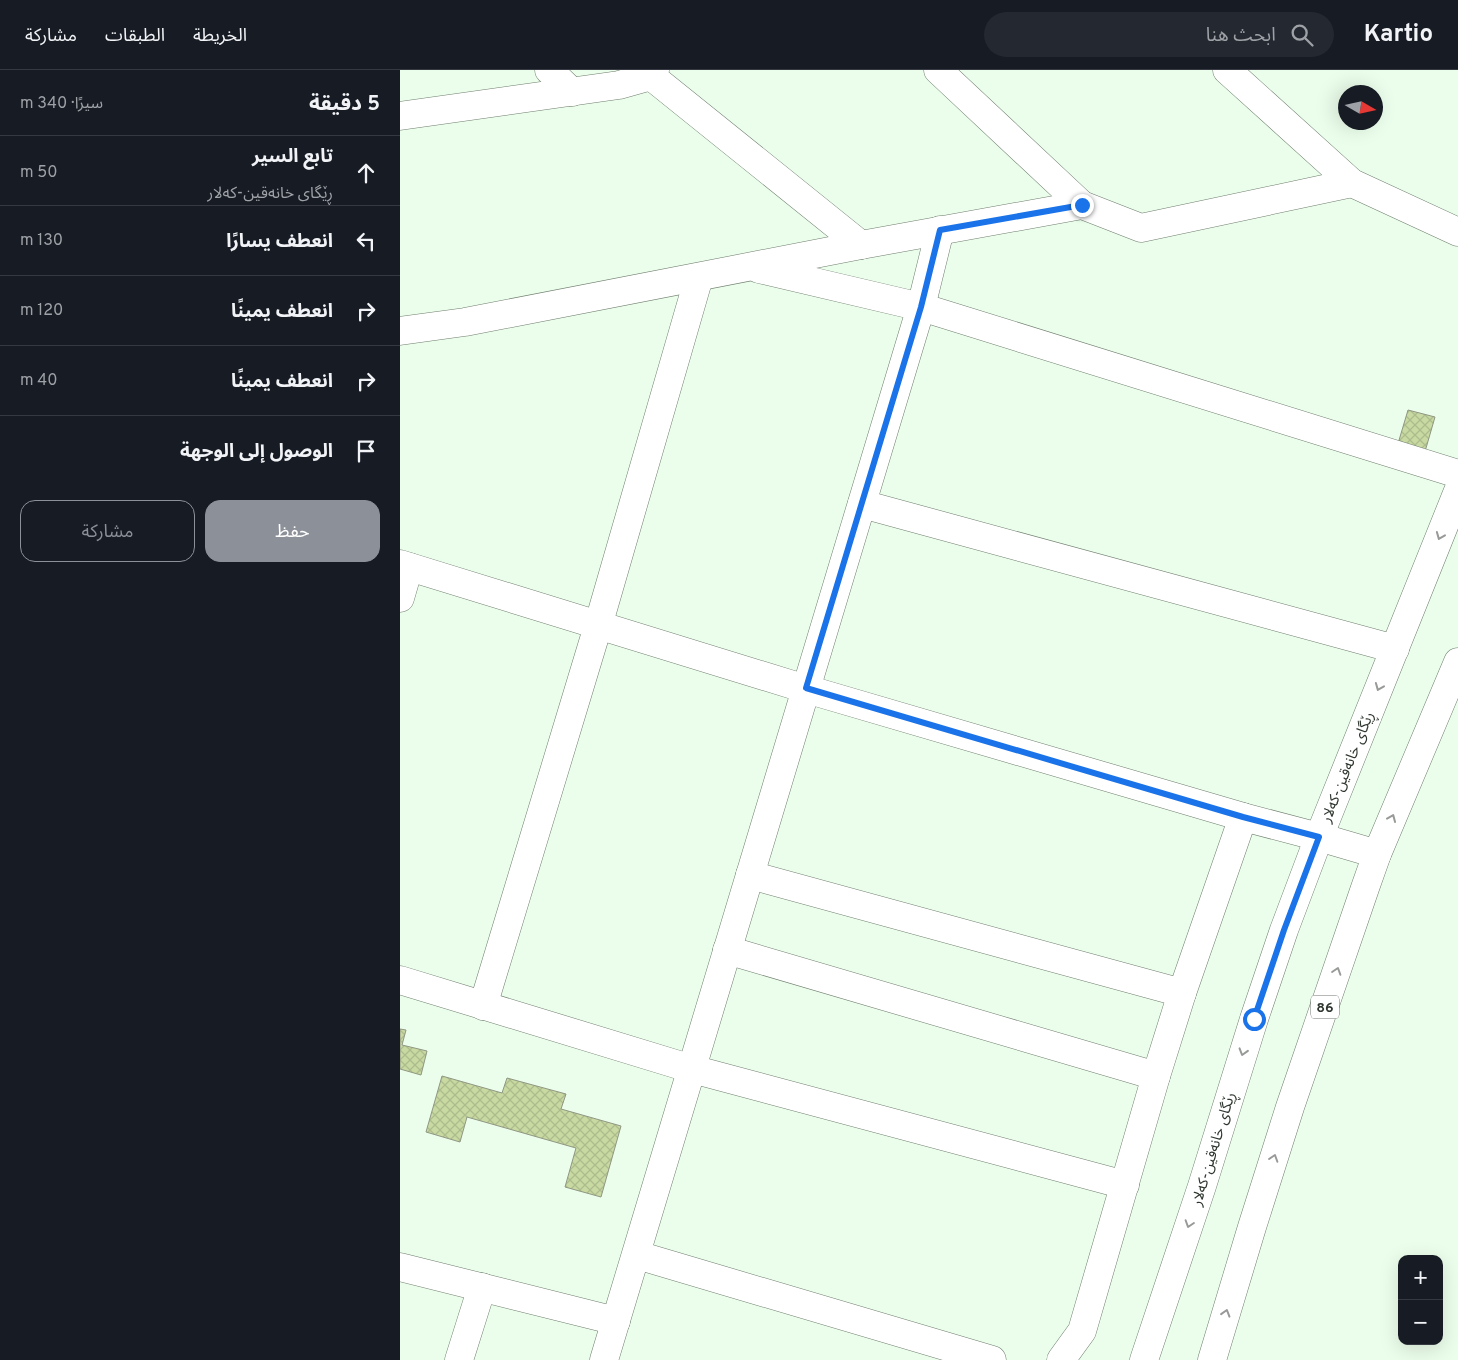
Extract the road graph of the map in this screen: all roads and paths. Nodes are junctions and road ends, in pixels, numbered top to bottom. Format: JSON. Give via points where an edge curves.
{"nodes":[{"id":1,"x":549,"y":70,"type":"edge"},
{"id":2,"x":938,"y":70,"type":"edge"},
{"id":3,"x":1227,"y":70,"type":"edge"},
{"id":4,"x":653,"y":73,"type":"edge"},
{"id":5,"x":572,"y":92,"type":"junction"},
{"id":6,"x":400,"y":116,"type":"edge"},
{"id":7,"x":1352,"y":183,"type":"junction"},
{"id":8,"x":1082,"y":205,"type":"junction"},
{"id":9,"x":940,"y":230,"type":"junction"},
{"id":10,"x":1458,"y":232,"type":"edge"},
{"id":11,"x":861,"y":245,"type":"junction"},
{"id":12,"x":750,"y":267,"type":"junction"},
{"id":13,"x":699,"y":276,"type":"junction"},
{"id":14,"x":921,"y":307,"type":"junction"},
{"id":15,"x":400,"y":331,"type":"edge"},
{"id":16,"x":1458,"y":474,"type":"edge"},
{"id":17,"x":1458,"y":491,"type":"edge"},
{"id":18,"x":862,"y":504,"type":"junction"},
{"id":19,"x":405,"y":565,"type":"edge"},
{"id":20,"x":400,"y":598,"type":"edge"},
{"id":21,"x":598,"y":626,"type":"junction"},
{"id":22,"x":1395,"y":649,"type":"junction"},
{"id":23,"x":1458,"y":662,"type":"edge"},
{"id":24,"x":806,"y":688,"type":"junction"},
{"id":25,"x":1243,"y":817,"type":"junction"},
{"id":26,"x":1319,"y":837,"type":"junction"},
{"id":27,"x":1377,"y":854,"type":"junction"},
{"id":28,"x":750,"y":876,"type":"junction"},
{"id":29,"x":727,"y":950,"type":"junction"},
{"id":30,"x":400,"y":980,"type":"edge"},
{"id":31,"x":1182,"y":993,"type":"junction"},
{"id":32,"x":483,"y":1006,"type":"junction"},
{"id":33,"x":692,"y":1069,"type":"junction"},
{"id":34,"x":1156,"y":1076,"type":"junction"},
{"id":35,"x":1125,"y":1185,"type":"junction"},
{"id":36,"x":637,"y":1255,"type":"junction"},
{"id":37,"x":400,"y":1267,"type":"edge"},
{"id":38,"x":482,"y":1287,"type":"junction"},
{"id":39,"x":616,"y":1321,"type":"junction"},
{"id":40,"x":459,"y":1360,"type":"edge"},
{"id":41,"x":604,"y":1360,"type":"edge"},
{"id":42,"x":992,"y":1360,"type":"edge"},
{"id":43,"x":1061,"y":1360,"type":"edge"},
{"id":44,"x":1144,"y":1360,"type":"edge"},
{"id":45,"x":1212,"y":1360,"type":"edge"}],
"edges":[{"from":1,"to":5,"type":"street"},
{"from":2,"to":8,"type":"street"},
{"from":3,"to":7,"type":"street"},
{"from":4,"to":5,"type":"street","via":[[619,85]]},
{"from":4,"to":11,"type":"street"},
{"from":5,"to":6,"type":"street"},
{"from":7,"to":8,"type":"street","via":[[1141,228]]},
{"from":7,"to":10,"type":"street"},
{"from":8,"to":9,"type":"street"},
{"from":9,"to":11,"type":"street"},
{"from":9,"to":14,"type":"street"},
{"from":11,"to":12,"type":"street"},
{"from":12,"to":13,"type":"street"},
{"from":12,"to":14,"type":"street"},
{"from":13,"to":15,"type":"street","via":[[465,322]]},
{"from":13,"to":21,"type":"street"},
{"from":14,"to":16,"type":"street"},
{"from":14,"to":18,"type":"street"},
{"from":17,"to":22,"type":"street","name":"ڕێگای خانەقین-کەلار","one_way":true},
{"from":18,"to":22,"type":"street"},
{"from":18,"to":24,"type":"street"},
{"from":19,"to":20,"type":"street"},
{"from":19,"to":21,"type":"street"},
{"from":21,"to":24,"type":"street"},
{"from":21,"to":32,"type":"street"},
{"from":22,"to":26,"type":"street","name":"ڕێگای خانەقین-کەلار","one_way":true},
{"from":27,"to":23,"type":"street","number":"86","one_way":true},
{"from":24,"to":25,"type":"street"},
{"from":24,"to":28,"type":"street"},
{"from":25,"to":26,"type":"street"},
{"from":25,"to":31,"type":"street"},
{"from":26,"to":27,"type":"street"},
{"from":26,"to":44,"type":"street","name":"ڕێگای خانەقین-کەلار","one_way":true,"via":[[1254,1019]]},
{"from":45,"to":27,"type":"street","number":"86","one_way":true,"via":[[1287,1116]]},
{"from":28,"to":29,"type":"street"},
{"from":28,"to":31,"type":"street"},
{"from":29,"to":33,"type":"street"},
{"from":29,"to":34,"type":"street"},
{"from":30,"to":32,"type":"street"},
{"from":31,"to":34,"type":"street"},
{"from":32,"to":33,"type":"street"},
{"from":33,"to":35,"type":"street"},
{"from":33,"to":36,"type":"street"},
{"from":34,"to":35,"type":"street"},
{"from":35,"to":43,"type":"street","via":[[1082,1331]]},
{"from":36,"to":39,"type":"street"},
{"from":36,"to":42,"type":"street"},
{"from":37,"to":38,"type":"street"},
{"from":38,"to":39,"type":"street"},
{"from":38,"to":40,"type":"street"},
{"from":39,"to":41,"type":"street"}]}
